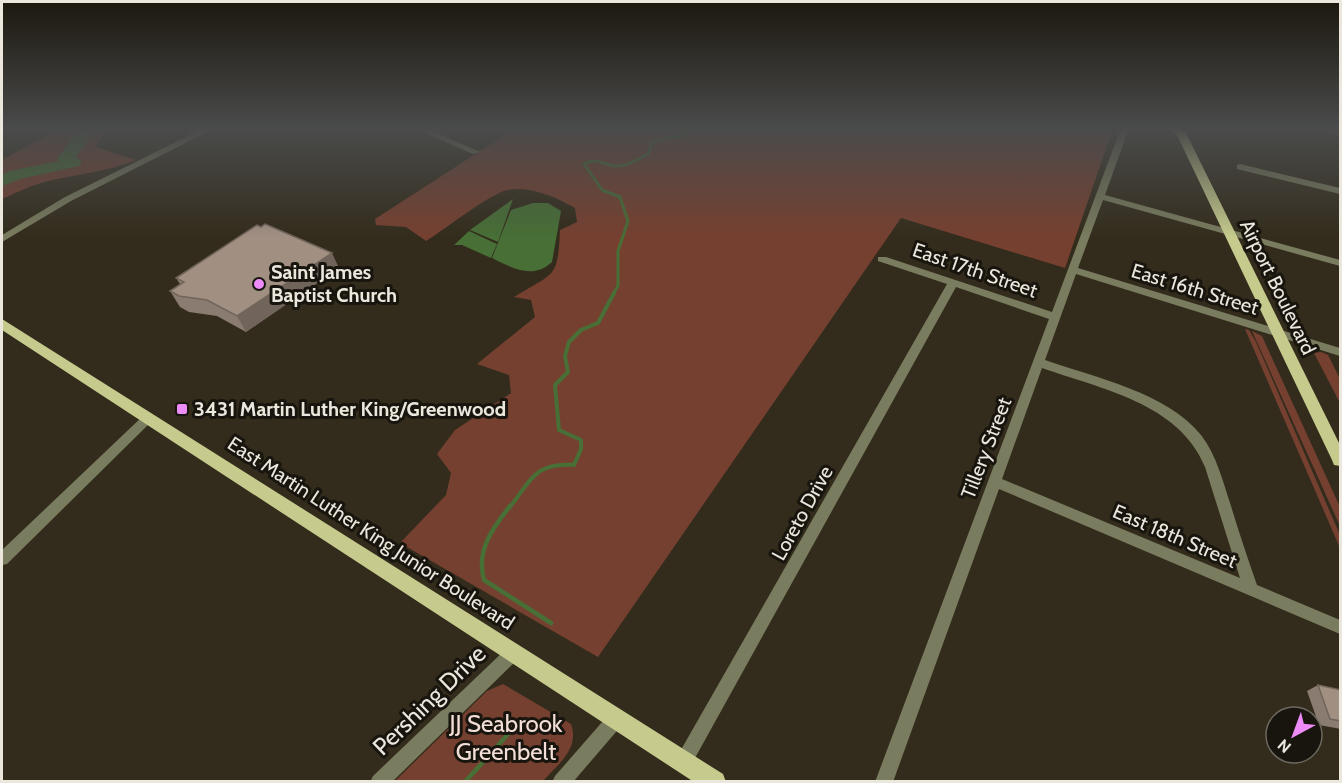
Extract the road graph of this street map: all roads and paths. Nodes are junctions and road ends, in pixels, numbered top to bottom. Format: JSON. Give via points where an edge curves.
{"nodes":[{"id":1,"x":138,"y":165,"type":"edge"},
{"id":2,"x":1112,"y":165,"type":"edge"},
{"id":3,"x":1197,"y":165,"type":"edge"},
{"id":4,"x":1240,"y":167,"type":"dead end"},
{"id":5,"x":1341,"y":192,"type":"edge"},
{"id":6,"x":1100,"y":196,"type":"junction"},
{"id":7,"x":1230,"y":232,"type":"junction"},
{"id":8,"x":2,"y":239,"type":"edge"},
{"id":9,"x":882,"y":259,"type":"dead end"},
{"id":10,"x":1341,"y":262,"type":"edge"},
{"id":11,"x":1073,"y":270,"type":"junction"},
{"id":12,"x":953,"y":284,"type":"junction"},
{"id":13,"x":1056,"y":317,"type":"junction"},
{"id":14,"x":2,"y":324,"type":"edge"},
{"id":15,"x":1280,"y":335,"type":"junction"},
{"id":16,"x":1341,"y":352,"type":"edge"},
{"id":17,"x":1039,"y":362,"type":"junction"},
{"id":18,"x":148,"y":418,"type":"junction"},
{"id":19,"x":1341,"y":460,"type":"edge"},
{"id":20,"x":994,"y":481,"type":"junction"},
{"id":21,"x":2,"y":558,"type":"edge"},
{"id":22,"x":1251,"y":589,"type":"junction"},
{"id":23,"x":1341,"y":627,"type":"edge"},
{"id":24,"x":513,"y":653,"type":"junction"},
{"id":25,"x":616,"y":719,"type":"junction"},
{"id":26,"x":684,"y":762,"type":"junction"},
{"id":27,"x":379,"y":782,"type":"edge"},
{"id":28,"x":561,"y":782,"type":"edge"},
{"id":29,"x":715,"y":782,"type":"edge"},
{"id":30,"x":884,"y":782,"type":"edge"}],
"edges":[{"from":1,"to":8,"type":"street"},
{"from":2,"to":6,"type":"street","name":"Tillery Street"},
{"from":3,"to":7,"type":"main road","name":"Airport Boulevard"},
{"from":4,"to":5,"type":"street"},
{"from":6,"to":7,"type":"street"},
{"from":6,"to":11,"type":"street","name":"Tillery Street"},
{"from":7,"to":10,"type":"street"},
{"from":7,"to":15,"type":"main road","name":"Airport Boulevard"},
{"from":9,"to":12,"type":"street","name":"East 17th Street"},
{"from":11,"to":13,"type":"street","name":"Tillery Street"},
{"from":11,"to":15,"type":"street","name":"East 16th Street"},
{"from":12,"to":13,"type":"street","name":"East 17th Street"},
{"from":12,"to":26,"type":"street","name":"Loreto Drive"},
{"from":13,"to":17,"type":"street","name":"Tillery Street"},
{"from":14,"to":18,"type":"main road","name":"East Martin Luther King Junior Boulevard"},
{"from":15,"to":16,"type":"street","name":"East 16th Street"},
{"from":15,"to":19,"type":"main road","name":"Airport Boulevard"},
{"from":17,"to":20,"type":"street","name":"Tillery Street"},
{"from":17,"to":22,"type":"street","via":[[1138,398],[1184,424],[1207,456]]},
{"from":18,"to":21,"type":"street"},
{"from":18,"to":24,"type":"main road","name":"East Martin Luther King Junior Boulevard"},
{"from":20,"to":22,"type":"street","name":"East 18th Street"},
{"from":20,"to":30,"type":"street","name":"Tillery Street"},
{"from":22,"to":23,"type":"street","name":"East 18th Street"},
{"from":24,"to":25,"type":"main road","name":"East Martin Luther King Junior Boulevard"},
{"from":24,"to":27,"type":"street","name":"Pershing Drive"},
{"from":25,"to":26,"type":"main road","name":"East Martin Luther King Junior Boulevard"},
{"from":25,"to":28,"type":"street"},
{"from":26,"to":29,"type":"main road","name":"East Martin Luther King Junior Boulevard"}]}
